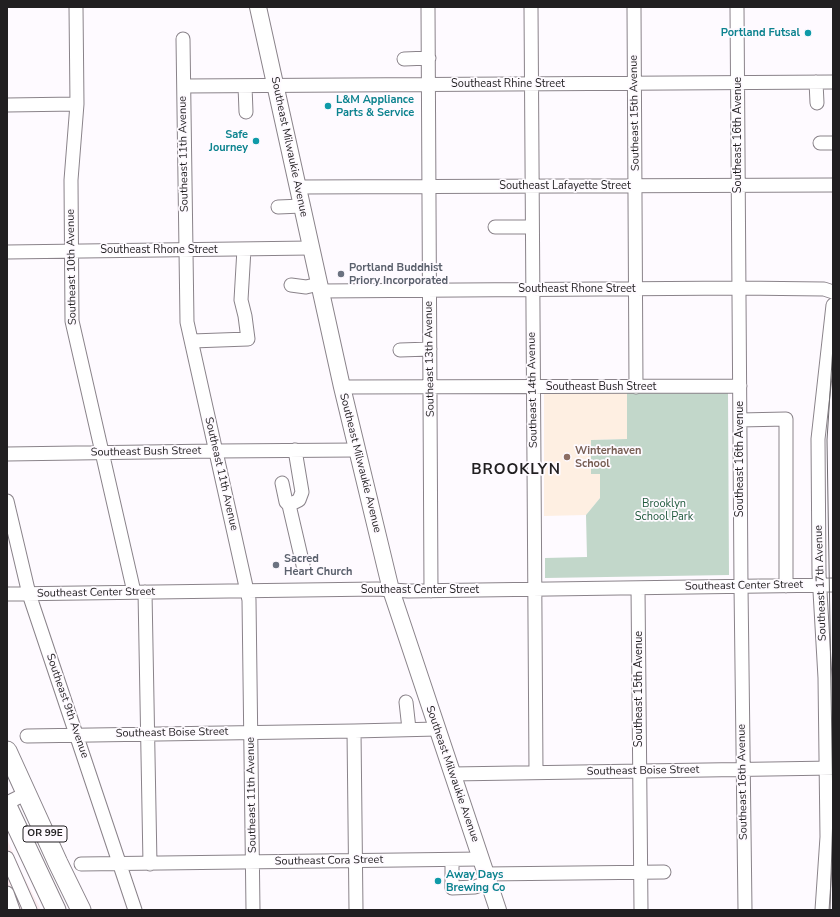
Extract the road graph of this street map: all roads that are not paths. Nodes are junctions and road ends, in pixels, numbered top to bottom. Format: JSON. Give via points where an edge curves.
{"nodes":[{"id":1,"x":76,"y":7,"type":"edge"},
{"id":2,"x":258,"y":7,"type":"edge"},
{"id":3,"x":428,"y":7,"type":"edge"},
{"id":4,"x":531,"y":7,"type":"edge"},
{"id":5,"x":634,"y":7,"type":"edge"},
{"id":6,"x":737,"y":7,"type":"edge"},
{"id":7,"x":183,"y":39,"type":"dead end"},
{"id":8,"x":429,"y":58,"type":"junction"},
{"id":9,"x":404,"y":59,"type":"dead end"},
{"id":10,"x":737,"y":82,"type":"junction"},
{"id":11,"x":816,"y":82,"type":"junction"},
{"id":12,"x":833,"y":82,"type":"edge"},
{"id":13,"x":429,"y":84,"type":"junction"},
{"id":14,"x":532,"y":84,"type":"junction"},
{"id":15,"x":635,"y":84,"type":"junction"},
{"id":16,"x":184,"y":86,"type":"junction"},
{"id":17,"x":245,"y":86,"type":"junction"},
{"id":18,"x":276,"y":86,"type":"junction"},
{"id":19,"x":817,"y":103,"type":"dead end"},
{"id":20,"x":77,"y":104,"type":"junction"},
{"id":21,"x":7,"y":105,"type":"edge"},
{"id":22,"x":246,"y":112,"type":"dead end"},
{"id":23,"x":833,"y":142,"type":"edge"},
{"id":24,"x":820,"y":143,"type":"dead end"},
{"id":25,"x":833,"y":185,"type":"edge"},
{"id":26,"x":532,"y":186,"type":"junction"},
{"id":27,"x":738,"y":186,"type":"junction"},
{"id":28,"x":298,"y":187,"type":"junction"},
{"id":29,"x":428,"y":187,"type":"junction"},
{"id":30,"x":636,"y":187,"type":"junction"},
{"id":31,"x":302,"y":206,"type":"junction"},
{"id":32,"x":278,"y":207,"type":"dead end"},
{"id":33,"x":495,"y":227,"type":"dead end"},
{"id":34,"x":532,"y":227,"type":"junction"},
{"id":35,"x":311,"y":248,"type":"junction"},
{"id":36,"x":244,"y":249,"type":"junction"},
{"id":37,"x":71,"y":250,"type":"junction"},
{"id":38,"x":186,"y":250,"type":"junction"},
{"id":39,"x":7,"y":252,"type":"edge"},
{"id":40,"x":291,"y":285,"type":"dead end"},
{"id":41,"x":320,"y":287,"type":"junction"},
{"id":42,"x":739,"y":288,"type":"junction"},
{"id":43,"x":635,"y":289,"type":"junction"},
{"id":44,"x":429,"y":290,"type":"junction"},
{"id":45,"x":532,"y":290,"type":"junction"},
{"id":46,"x":833,"y":292,"type":"edge"},
{"id":47,"x":833,"y":305,"type":"edge"},
{"id":48,"x":192,"y":340,"type":"junction"},
{"id":49,"x":430,"y":349,"type":"junction"},
{"id":50,"x":400,"y":350,"type":"dead end"},
{"id":51,"x":740,"y":386,"type":"junction"},
{"id":52,"x":431,"y":387,"type":"junction"},
{"id":53,"x":533,"y":387,"type":"junction"},
{"id":54,"x":636,"y":387,"type":"junction"},
{"id":55,"x":342,"y":388,"type":"junction"},
{"id":56,"x":740,"y":420,"type":"junction"},
{"id":57,"x":295,"y":450,"type":"junction"},
{"id":58,"x":357,"y":450,"type":"junction"},
{"id":59,"x":216,"y":451,"type":"junction"},
{"id":60,"x":102,"y":453,"type":"junction"},
{"id":61,"x":7,"y":454,"type":"edge"},
{"id":62,"x":282,"y":483,"type":"dead end"},
{"id":63,"x":7,"y":500,"type":"edge"},
{"id":64,"x":289,"y":505,"type":"junction"},
{"id":65,"x":303,"y":565,"type":"dead end"},
{"id":66,"x":820,"y":585,"type":"junction"},
{"id":67,"x":833,"y":585,"type":"edge"},
{"id":68,"x":741,"y":586,"type":"junction"},
{"id":69,"x":786,"y":586,"type":"junction"},
{"id":70,"x":638,"y":588,"type":"junction"},
{"id":71,"x":534,"y":589,"type":"junction"},
{"id":72,"x":391,"y":590,"type":"junction"},
{"id":73,"x":247,"y":591,"type":"junction"},
{"id":74,"x":431,"y":591,"type":"junction"},
{"id":75,"x":139,"y":592,"type":"junction"},
{"id":76,"x":7,"y":594,"type":"edge"},
{"id":77,"x":28,"y":594,"type":"junction"},
{"id":78,"x":406,"y":702,"type":"dead end"},
{"id":79,"x":437,"y":728,"type":"junction"},
{"id":80,"x":409,"y":729,"type":"junction"},
{"id":81,"x":354,"y":731,"type":"junction"},
{"id":82,"x":250,"y":732,"type":"junction"},
{"id":83,"x":148,"y":734,"type":"junction"},
{"id":84,"x":76,"y":735,"type":"junction"},
{"id":85,"x":27,"y":736,"type":"dead end"},
{"id":86,"x":7,"y":751,"type":"edge"},
{"id":87,"x":830,"y":768,"type":"edge"},
{"id":88,"x":743,"y":769,"type":"junction"},
{"id":89,"x":639,"y":770,"type":"junction"},
{"id":90,"x":536,"y":772,"type":"junction"},
{"id":91,"x":452,"y":774,"type":"junction"},
{"id":92,"x":26,"y":794,"type":"junction"},
{"id":93,"x":7,"y":803,"type":"edge"},
{"id":94,"x":7,"y":806,"type":"edge"},
{"id":95,"x":7,"y":858,"type":"edge"},
{"id":96,"x":452,"y":860,"type":"junction"},
{"id":97,"x":356,"y":861,"type":"junction"},
{"id":98,"x":253,"y":862,"type":"junction"},
{"id":99,"x":81,"y":864,"type":"dead end"},
{"id":100,"x":120,"y":864,"type":"junction"},
{"id":101,"x":150,"y":864,"type":"junction"},
{"id":102,"x":485,"y":872,"type":"junction"},
{"id":103,"x":641,"y":872,"type":"junction"},
{"id":104,"x":664,"y":872,"type":"dead end"},
{"id":105,"x":7,"y":893,"type":"edge"},
{"id":106,"x":13,"y":910,"type":"edge"},
{"id":107,"x":30,"y":910,"type":"edge"},
{"id":108,"x":56,"y":910,"type":"edge"},
{"id":109,"x":81,"y":910,"type":"edge"},
{"id":110,"x":135,"y":910,"type":"edge"},
{"id":111,"x":253,"y":910,"type":"edge"},
{"id":112,"x":356,"y":910,"type":"edge"},
{"id":113,"x":498,"y":910,"type":"edge"},
{"id":114,"x":641,"y":910,"type":"edge"},
{"id":115,"x":745,"y":910,"type":"edge"},
{"id":116,"x":822,"y":910,"type":"edge"}],
"edges":[{"from":1,"to":20,"type":"street","name":"Southeast 10th Avenue"},
{"from":2,"to":18,"type":"main road","name":"Southeast Milwaukie Avenue"},
{"from":3,"to":8,"type":"street","name":"Southeast 13th Avenue"},
{"from":4,"to":14,"type":"street","name":"Southeast 14th Avenue"},
{"from":5,"to":15,"type":"street","name":"Southeast 15th Avenue"},
{"from":6,"to":10,"type":"street","name":"Southeast 16th Avenue"},
{"from":7,"to":16,"type":"street","name":"Southeast 11th Avenue"},
{"from":8,"to":9,"type":"street"},
{"from":8,"to":13,"type":"street","name":"Southeast 13th Avenue"},
{"from":10,"to":11,"type":"street","name":"Southeast Rhine Street"},
{"from":10,"to":15,"type":"street","name":"Southeast Rhine Street"},
{"from":10,"to":27,"type":"street","name":"Southeast 16th Avenue"},
{"from":11,"to":12,"type":"street","name":"Southeast Rhine Street"},
{"from":11,"to":19,"type":"street"},
{"from":13,"to":14,"type":"street","name":"Southeast Rhine Street"},
{"from":13,"to":18,"type":"street","name":"Southeast Rhine Street"},
{"from":13,"to":29,"type":"street","name":"Southeast 13th Avenue"},
{"from":14,"to":15,"type":"street","name":"Southeast Rhine Street"},
{"from":14,"to":26,"type":"street","name":"Southeast 14th Avenue"},
{"from":15,"to":30,"type":"street","name":"Southeast 15th Avenue"},
{"from":16,"to":17,"type":"street","name":"Southeast Rhine Street"},
{"from":16,"to":38,"type":"street","name":"Southeast 11th Avenue"},
{"from":17,"to":18,"type":"street","name":"Southeast Rhine Street"},
{"from":17,"to":22,"type":"street"},
{"from":18,"to":28,"type":"main road","name":"Southeast Milwaukie Avenue"},
{"from":20,"to":21,"type":"street"},
{"from":20,"to":37,"type":"street","name":"Southeast 10th Avenue","via":[[71,180]]},
{"from":23,"to":24,"type":"street"},
{"from":25,"to":27,"type":"street","name":"Southeast Lafayette Street"},
{"from":26,"to":29,"type":"street","name":"Southeast Lafayette Street"},
{"from":26,"to":30,"type":"street","name":"Southeast Lafayette Street"},
{"from":26,"to":34,"type":"street","name":"Southeast 14th Avenue"},
{"from":27,"to":30,"type":"street","name":"Southeast Lafayette Street"},
{"from":27,"to":42,"type":"street","name":"Southeast 16th Avenue"},
{"from":28,"to":29,"type":"street","name":"Southeast Lafayette Street"},
{"from":28,"to":31,"type":"main road","name":"Southeast Milwaukie Avenue"},
{"from":29,"to":44,"type":"street","name":"Southeast 13th Avenue"},
{"from":30,"to":43,"type":"street","name":"Southeast 15th Avenue"},
{"from":31,"to":32,"type":"street"},
{"from":31,"to":35,"type":"main road","name":"Southeast Milwaukie Avenue"},
{"from":33,"to":34,"type":"street"},
{"from":34,"to":45,"type":"street","name":"Southeast 14th Avenue"},
{"from":35,"to":36,"type":"street","name":"Southeast Rhone Street"},
{"from":35,"to":41,"type":"main road","name":"Southeast Milwaukie Avenue"},
{"from":36,"to":38,"type":"street","name":"Southeast Rhone Street"},
{"from":36,"to":48,"type":"street","via":[[241,300],[248,339]]},
{"from":37,"to":38,"type":"street","name":"Southeast Rhone Street"},
{"from":37,"to":39,"type":"street","name":"Southeast Rhone Street"},
{"from":37,"to":60,"type":"street","name":"Southeast 10th Avenue","via":[[72,321]]},
{"from":38,"to":48,"type":"street","name":"Southeast 11th Avenue","via":[[187,322]]},
{"from":40,"to":41,"type":"street","name":"Southeast Rhone Street"},
{"from":41,"to":44,"type":"street","name":"Southeast Rhone Street"},
{"from":41,"to":55,"type":"main road","name":"Southeast Milwaukie Avenue"},
{"from":42,"to":43,"type":"street","name":"Southeast Rhone Street"},
{"from":42,"to":46,"type":"street","name":"Southeast Rhone Street","via":[[824,289]]},
{"from":42,"to":51,"type":"street","name":"Southeast 16th Avenue"},
{"from":43,"to":45,"type":"street","name":"Southeast Rhone Street"},
{"from":43,"to":54,"type":"street","name":"Southeast 15th Avenue"},
{"from":44,"to":45,"type":"street","name":"Southeast Rhone Street"},
{"from":44,"to":49,"type":"street","name":"Southeast 13th Avenue"},
{"from":45,"to":53,"type":"street","name":"Southeast 14th Avenue"},
{"from":47,"to":66,"type":"street","name":"Southeast 17th Avenue","via":[[818,439]]},
{"from":48,"to":59,"type":"street","name":"Southeast 11th Avenue"},
{"from":49,"to":50,"type":"street"},
{"from":49,"to":52,"type":"street","name":"Southeast 13th Avenue"},
{"from":51,"to":54,"type":"street","name":"Southeast Bush Street"},
{"from":51,"to":56,"type":"street","name":"Southeast 16th Avenue"},
{"from":52,"to":53,"type":"street","name":"Southeast Bush Street"},
{"from":52,"to":55,"type":"street","name":"Southeast Bush Street"},
{"from":52,"to":74,"type":"street","name":"Southeast 13th Avenue"},
{"from":53,"to":54,"type":"street","name":"Southeast Bush Street"},
{"from":53,"to":71,"type":"street","name":"Southeast 14th Avenue"},
{"from":55,"to":58,"type":"main road","name":"Southeast Milwaukie Avenue"},
{"from":56,"to":68,"type":"street","name":"Southeast 16th Avenue"},
{"from":56,"to":69,"type":"street","via":[[786,420]]},
{"from":57,"to":58,"type":"street","name":"Southeast Bush Street"},
{"from":57,"to":59,"type":"street","name":"Southeast Bush Street"},
{"from":57,"to":64,"type":"street","via":[[302,492],[299,500]]},
{"from":58,"to":72,"type":"main road","name":"Southeast Milwaukie Avenue"},
{"from":59,"to":60,"type":"street","name":"Southeast Bush Street"},
{"from":59,"to":73,"type":"street","name":"Southeast 11th Avenue"},
{"from":60,"to":61,"type":"street","name":"Southeast Bush Street"},
{"from":60,"to":75,"type":"street","name":"Southeast 10th Avenue"},
{"from":62,"to":64,"type":"street"},
{"from":63,"to":77,"type":"street","name":"Southeast 9th Avenue"},
{"from":64,"to":65,"type":"street"},
{"from":66,"to":67,"type":"street","name":"Southeast Center Street"},
{"from":66,"to":69,"type":"street","name":"Southeast Center Street"},
{"from":66,"to":87,"type":"street","name":"Southeast 17th Avenue"},
{"from":68,"to":69,"type":"street","name":"Southeast Center Street"},
{"from":68,"to":70,"type":"street","name":"Southeast Center Street"},
{"from":68,"to":88,"type":"street","name":"Southeast 16th Avenue"},
{"from":70,"to":71,"type":"street","name":"Southeast Center Street"},
{"from":70,"to":89,"type":"street","name":"Southeast 15th Avenue"},
{"from":71,"to":74,"type":"street","name":"Southeast Center Street"},
{"from":71,"to":90,"type":"street","name":"Southeast 14th Avenue"},
{"from":72,"to":73,"type":"street","name":"Southeast Center Street"},
{"from":72,"to":74,"type":"street","name":"Southeast Center Street"},
{"from":72,"to":79,"type":"main road","name":"Southeast Milwaukie Avenue"},
{"from":73,"to":75,"type":"street","name":"Southeast Center Street"},
{"from":73,"to":82,"type":"street","name":"Southeast 11th Avenue"},
{"from":75,"to":77,"type":"street","name":"Southeast Center Street"},
{"from":75,"to":83,"type":"street","name":"Southeast 10th Avenue"},
{"from":76,"to":77,"type":"street","name":"Southeast Center Street"},
{"from":77,"to":84,"type":"street","name":"Southeast 9th Avenue"},
{"from":78,"to":80,"type":"street"},
{"from":79,"to":80,"type":"street","name":"Southeast Boise Street"},
{"from":79,"to":91,"type":"main road","name":"Southeast Milwaukie Avenue"},
{"from":80,"to":81,"type":"street","name":"Southeast Boise Street"},
{"from":81,"to":82,"type":"street","name":"Southeast Boise Street"},
{"from":81,"to":97,"type":"street"},
{"from":82,"to":83,"type":"street","name":"Southeast Boise Street"},
{"from":82,"to":98,"type":"street","name":"Southeast 11th Avenue"},
{"from":83,"to":84,"type":"street","name":"Southeast Boise Street"},
{"from":83,"to":101,"type":"street","name":"Southeast 10th Avenue"},
{"from":84,"to":85,"type":"street","name":"Southeast Boise Street"},
{"from":84,"to":100,"type":"street","name":"Southeast 9th Avenue"},
{"from":86,"to":92,"type":"highway","number":"OR 99E"},
{"from":87,"to":88,"type":"street","name":"Southeast Boise Street"},
{"from":87,"to":116,"type":"street","name":"Southeast 17th Avenue"},
{"from":88,"to":89,"type":"street","name":"Southeast Boise Street"},
{"from":88,"to":115,"type":"street","name":"Southeast 16th Avenue"},
{"from":89,"to":90,"type":"street","name":"Southeast Boise Street"},
{"from":89,"to":103,"type":"street","name":"Southeast 15th Avenue"},
{"from":90,"to":91,"type":"street","name":"Southeast Boise Street"},
{"from":91,"to":102,"type":"main road","name":"Southeast Milwaukie Avenue"},
{"from":92,"to":93,"type":"street"},
{"from":92,"to":109,"type":"highway","number":"OR 99E"},
{"from":94,"to":108,"type":"highway","number":"OR 99E"},
{"from":95,"to":107,"type":"street"},
{"from":96,"to":97,"type":"street","name":"Southeast Cora Street"},
{"from":96,"to":102,"type":"street","name":"Southeast Cora Street"},
{"from":96,"to":102,"type":"street","via":[[452,888],[476,887]]},
{"from":97,"to":98,"type":"street","name":"Southeast Cora Street"},
{"from":97,"to":112,"type":"street"},
{"from":98,"to":101,"type":"street","name":"Southeast Cora Street"},
{"from":98,"to":111,"type":"street","name":"Southeast 11th Avenue"},
{"from":99,"to":100,"type":"street","name":"Southeast Cora Street"},
{"from":100,"to":101,"type":"street","name":"Southeast Cora Street"},
{"from":100,"to":110,"type":"street","name":"Southeast 9th Avenue"},
{"from":102,"to":103,"type":"street","name":"Southeast Cora Street"},
{"from":102,"to":113,"type":"main road","name":"Southeast Milwaukie Avenue"},
{"from":103,"to":104,"type":"street","name":"Southeast Cora Street"},
{"from":103,"to":114,"type":"street","name":"Southeast 15th Avenue"},
{"from":105,"to":106,"type":"street"}]}
